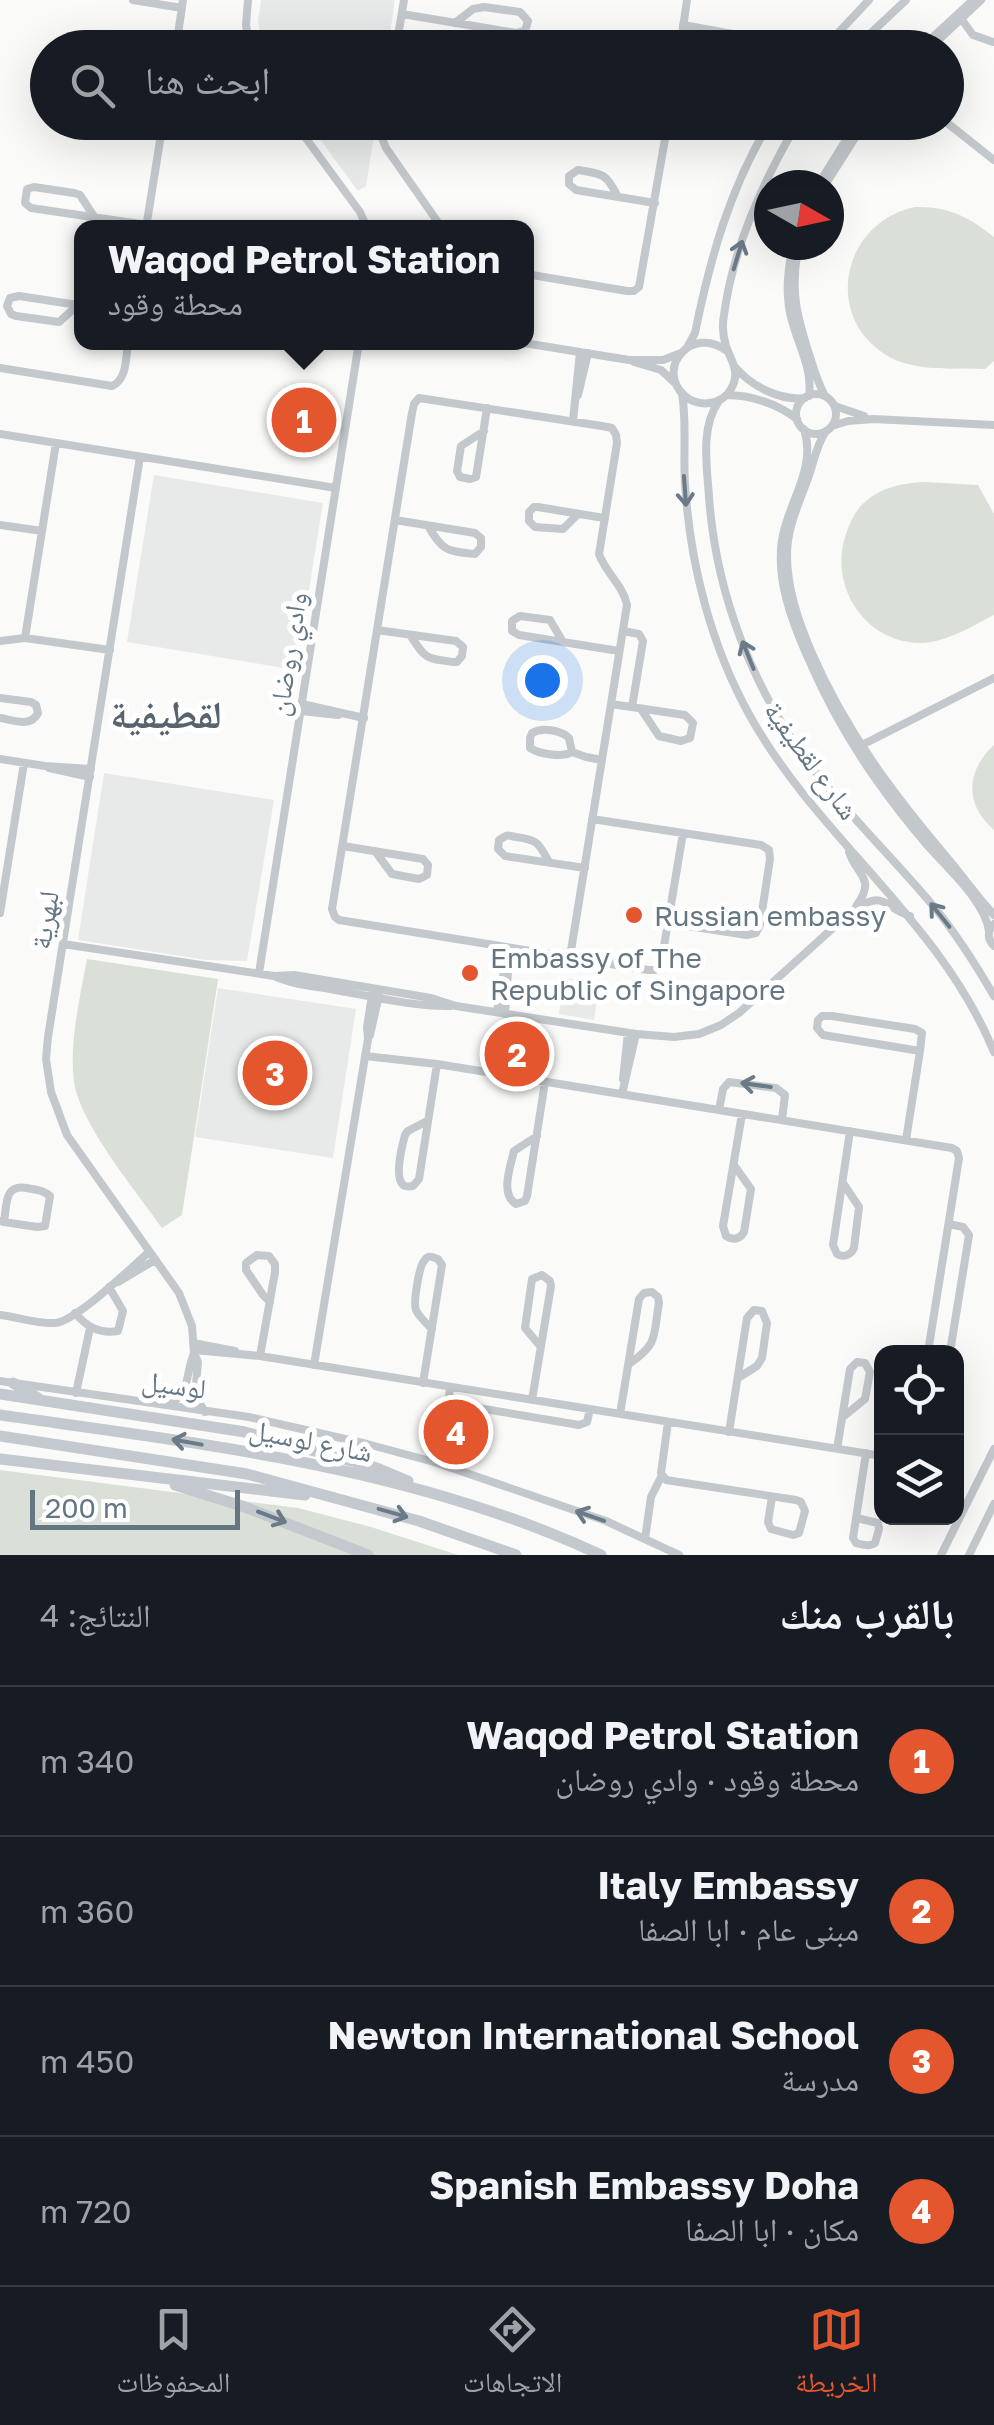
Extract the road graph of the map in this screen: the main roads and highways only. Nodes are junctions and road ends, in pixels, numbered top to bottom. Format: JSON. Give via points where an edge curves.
{"nodes":[{"id":1,"x":7,"y":1382,"type":"edge"},
{"id":2,"x":0,"y":1394,"type":"edge"},
{"id":3,"x":42,"y":1400,"type":"junction"},
{"id":4,"x":0,"y":1415,"type":"edge"},
{"id":5,"x":0,"y":1436,"type":"edge"},
{"id":6,"x":0,"y":1458,"type":"edge"},
{"id":7,"x":156,"y":1478,"type":"junction"},
{"id":8,"x":420,"y":1488,"type":"junction"},
{"id":9,"x":329,"y":1496,"type":"junction"},
{"id":10,"x":368,"y":1555,"type":"edge"},
{"id":11,"x":516,"y":1555,"type":"edge"},
{"id":12,"x":601,"y":1555,"type":"edge"}],
"edges":[{"from":1,"to":3,"type":"highway"},
{"from":2,"to":3,"type":"highway"},
{"from":3,"to":8,"type":"highway","via":[[268,1437],[377,1468]]},
{"from":8,"to":4,"type":"highway","name":"شارع لوسيل","one_way":true,"via":[[162,1438]]},
{"from":5,"to":9,"type":"highway","name":"شارع لوسيل","via":[[247,1474]]},
{"from":6,"to":7,"type":"highway"},
{"from":7,"to":9,"type":"highway"},
{"from":7,"to":10,"type":"highway","one_way":true},
{"from":8,"to":12,"type":"highway","name":"شارع لوسيل"},
{"from":9,"to":11,"type":"highway","name":"شارع لوسيل","one_way":true}]}
